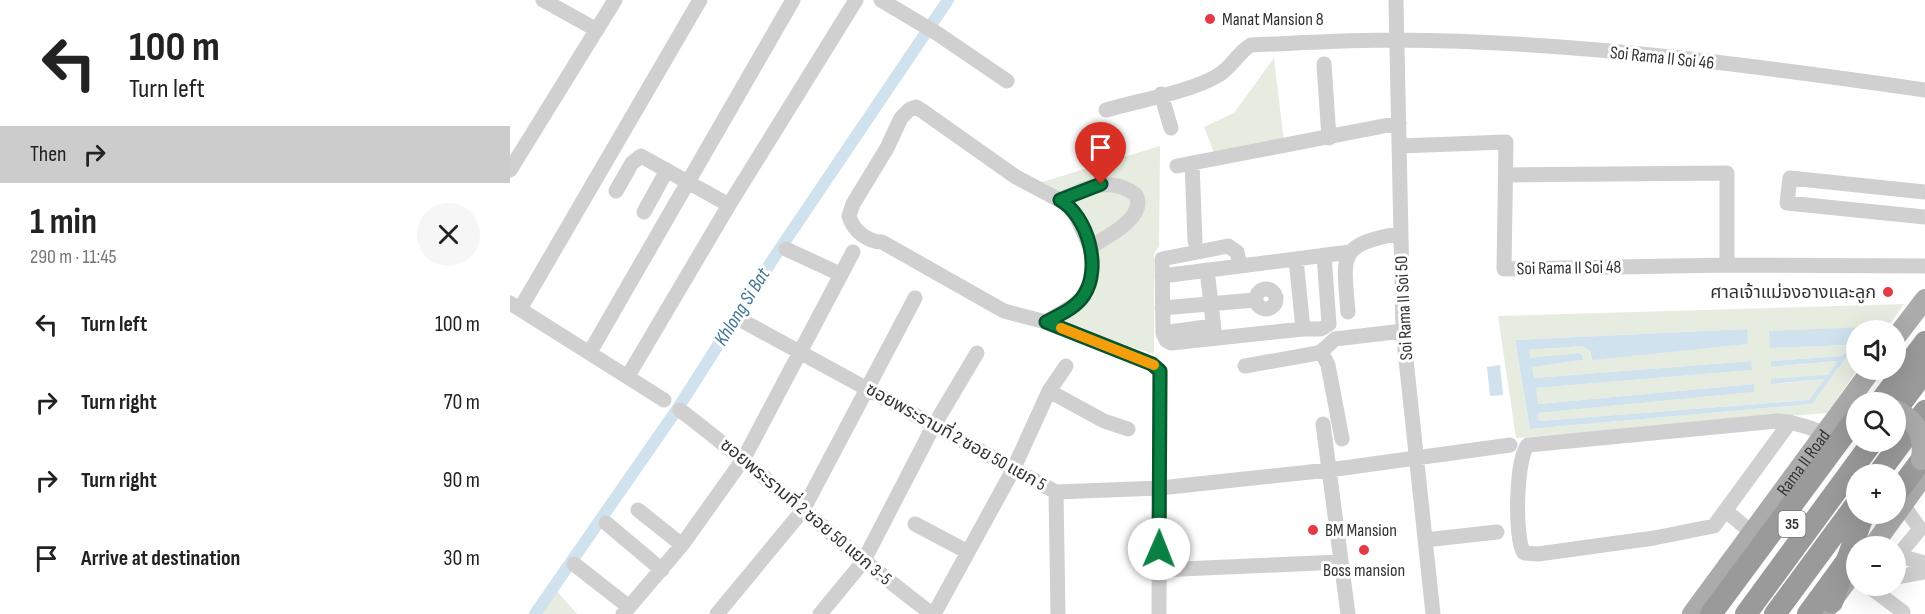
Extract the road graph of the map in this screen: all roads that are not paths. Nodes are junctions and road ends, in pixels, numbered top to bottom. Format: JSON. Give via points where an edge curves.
{"nodes":[{"id":1,"x":543,"y":0,"type":"edge"},
{"id":2,"x":615,"y":0,"type":"edge"},
{"id":3,"x":700,"y":0,"type":"edge"},
{"id":4,"x":793,"y":0,"type":"edge"},
{"id":5,"x":856,"y":0,"type":"edge"},
{"id":6,"x":880,"y":0,"type":"edge"},
{"id":7,"x":1396,"y":0,"type":"edge"},
{"id":8,"x":597,"y":30,"type":"junction"},
{"id":9,"x":1397,"y":40,"type":"junction"},
{"id":10,"x":1324,"y":64,"type":"dead end"},
{"id":11,"x":1007,"y":81,"type":"dead end"},
{"id":12,"x":1925,"y":90,"type":"edge"},
{"id":13,"x":1161,"y":94,"type":"junction"},
{"id":14,"x":1106,"y":110,"type":"dead end"},
{"id":15,"x":1399,"y":123,"type":"junction"},
{"id":16,"x":1171,"y":128,"type":"dead end"},
{"id":17,"x":1329,"y":138,"type":"junction"},
{"id":18,"x":1400,"y":146,"type":"junction"},
{"id":19,"x":510,"y":170,"type":"edge"},
{"id":20,"x":667,"y":170,"type":"junction"},
{"id":21,"x":1506,"y":175,"type":"junction"},
{"id":22,"x":689,"y":183,"type":"junction"},
{"id":23,"x":616,"y":191,"type":"dead end"},
{"id":24,"x":1925,"y":192,"type":"edge"},
{"id":25,"x":1060,"y":200,"type":"junction"},
{"id":26,"x":729,"y":205,"type":"junction"},
{"id":27,"x":644,"y":212,"type":"dead end"},
{"id":28,"x":1925,"y":217,"type":"edge"},
{"id":29,"x":1401,"y":233,"type":"junction"},
{"id":30,"x":1196,"y":241,"type":"dead end"},
{"id":31,"x":1090,"y":246,"type":"junction"},
{"id":32,"x":786,"y":249,"type":"dead end"},
{"id":33,"x":853,"y":252,"type":"dead end"},
{"id":34,"x":1350,"y":252,"type":"junction"},
{"id":35,"x":1324,"y":255,"type":"junction"},
{"id":36,"x":1296,"y":259,"type":"junction"},
{"id":37,"x":1265,"y":263,"type":"junction"},
{"id":38,"x":1727,"y":265,"type":"junction"},
{"id":39,"x":1240,"y":266,"type":"junction"},
{"id":40,"x":1925,"y":266,"type":"edge"},
{"id":41,"x":1207,"y":270,"type":"junction"},
{"id":42,"x":840,"y":274,"type":"junction"},
{"id":43,"x":1162,"y":276,"type":"junction"},
{"id":44,"x":1300,"y":297,"type":"junction"},
{"id":45,"x":915,"y":298,"type":"dead end"},
{"id":46,"x":1266,"y":299,"type":"junction"},
{"id":47,"x":1925,"y":299,"type":"edge"},
{"id":48,"x":1210,"y":303,"type":"junction"},
{"id":49,"x":515,"y":306,"type":"edge"},
{"id":50,"x":1162,"y":308,"type":"junction"},
{"id":51,"x":1348,"y":312,"type":"dead end"},
{"id":52,"x":739,"y":319,"type":"dead end"},
{"id":53,"x":1046,"y":322,"type":"junction"},
{"id":54,"x":1906,"y":324,"type":"edge"},
{"id":55,"x":1925,"y":325,"type":"edge"},
{"id":56,"x":1303,"y":329,"type":"junction"},
{"id":57,"x":1403,"y":331,"type":"junction"},
{"id":58,"x":1214,"y":332,"type":"junction"},
{"id":59,"x":1269,"y":332,"type":"junction"},
{"id":60,"x":1925,"y":342,"type":"edge"},
{"id":61,"x":798,"y":351,"type":"junction"},
{"id":62,"x":1906,"y":351,"type":"edge"},
{"id":63,"x":590,"y":352,"type":"junction"},
{"id":64,"x":977,"y":353,"type":"dead end"},
{"id":65,"x":1321,"y":353,"type":"junction"},
{"id":66,"x":1065,"y":366,"type":"dead end"},
{"id":67,"x":1245,"y":366,"type":"dead end"},
{"id":68,"x":1925,"y":371,"type":"edge"},
{"id":69,"x":628,"y":376,"type":"junction"},
{"id":70,"x":1864,"y":380,"type":"edge"},
{"id":71,"x":867,"y":387,"type":"junction"},
{"id":72,"x":1049,"y":391,"type":"junction"},
{"id":73,"x":1888,"y":392,"type":"edge"},
{"id":74,"x":1906,"y":397,"type":"edge"},
{"id":75,"x":664,"y":400,"type":"dead end"},
{"id":76,"x":680,"y":410,"type":"dead end"},
{"id":77,"x":1925,"y":411,"type":"edge"},
{"id":78,"x":1906,"y":416,"type":"edge"},
{"id":79,"x":1925,"y":421,"type":"edge"},
{"id":80,"x":1790,"y":422,"type":"junction"},
{"id":81,"x":1323,"y":424,"type":"dead end"},
{"id":82,"x":933,"y":427,"type":"junction"},
{"id":83,"x":1128,"y":429,"type":"dead end"},
{"id":84,"x":1846,"y":432,"type":"edge"},
{"id":85,"x":1823,"y":433,"type":"junction"},
{"id":86,"x":1342,"y":439,"type":"dead end"},
{"id":87,"x":1510,"y":446,"type":"dead end"},
{"id":88,"x":1846,"y":449,"type":"edge"},
{"id":89,"x":1865,"y":452,"type":"edge"},
{"id":90,"x":744,"y":458,"type":"junction"},
{"id":91,"x":1417,"y":459,"type":"junction"},
{"id":92,"x":1924,"y":463,"type":"edge"},
{"id":93,"x":1885,"y":464,"type":"edge"},
{"id":94,"x":1893,"y":464,"type":"edge"},
{"id":95,"x":1013,"y":470,"type":"junction"},
{"id":96,"x":1329,"y":470,"type":"junction"},
{"id":97,"x":1160,"y":488,"type":"junction"},
{"id":98,"x":1906,"y":488,"type":"edge"},
{"id":99,"x":1056,"y":492,"type":"junction"},
{"id":100,"x":638,"y":510,"type":"dead end"},
{"id":101,"x":803,"y":510,"type":"junction"},
{"id":102,"x":1726,"y":511,"type":"junction"},
{"id":103,"x":1906,"y":515,"type":"edge"},
{"id":104,"x":1846,"y":518,"type":"edge"},
{"id":105,"x":606,"y":524,"type":"dead end"},
{"id":106,"x":915,"y":524,"type":"dead end"},
{"id":107,"x":1848,"y":524,"type":"edge"},
{"id":108,"x":1860,"y":524,"type":"edge"},
{"id":109,"x":1877,"y":524,"type":"edge"},
{"id":110,"x":1922,"y":530,"type":"edge"},
{"id":111,"x":1750,"y":531,"type":"junction"},
{"id":112,"x":1497,"y":532,"type":"dead end"},
{"id":113,"x":1664,"y":536,"type":"junction"},
{"id":114,"x":1867,"y":536,"type":"edge"},
{"id":115,"x":1586,"y":538,"type":"dead end"},
{"id":116,"x":1425,"y":540,"type":"junction"},
{"id":117,"x":682,"y":545,"type":"junction"},
{"id":118,"x":1906,"y":547,"type":"edge"},
{"id":119,"x":966,"y":551,"type":"junction"},
{"id":120,"x":1906,"y":559,"type":"edge"},
{"id":121,"x":862,"y":562,"type":"junction"},
{"id":122,"x":1341,"y":562,"type":"junction"},
{"id":123,"x":1846,"y":563,"type":"edge"},
{"id":124,"x":1925,"y":563,"type":"edge"},
{"id":125,"x":574,"y":564,"type":"dead end"},
{"id":126,"x":662,"y":570,"type":"junction"},
{"id":127,"x":1159,"y":570,"type":"junction"},
{"id":128,"x":1925,"y":572,"type":"edge"},
{"id":129,"x":1906,"y":575,"type":"edge"},
{"id":130,"x":1846,"y":588,"type":"edge"},
{"id":131,"x":1883,"y":596,"type":"edge"},
{"id":132,"x":1827,"y":608,"type":"edge"},
{"id":133,"x":626,"y":611,"type":"edge"},
{"id":134,"x":1903,"y":612,"type":"dead end"},
{"id":135,"x":717,"y":614,"type":"edge"},
{"id":136,"x":820,"y":614,"type":"edge"},
{"id":137,"x":933,"y":614,"type":"edge"},
{"id":138,"x":1058,"y":614,"type":"edge"},
{"id":139,"x":1159,"y":614,"type":"edge"},
{"id":140,"x":1348,"y":614,"type":"edge"},
{"id":141,"x":1433,"y":614,"type":"edge"},
{"id":142,"x":1692,"y":614,"type":"edge"},
{"id":143,"x":1711,"y":614,"type":"edge"},
{"id":144,"x":1727,"y":614,"type":"edge"},
{"id":145,"x":1746,"y":614,"type":"edge"},
{"id":146,"x":1775,"y":614,"type":"edge"},
{"id":147,"x":1782,"y":614,"type":"edge"},
{"id":148,"x":1808,"y":614,"type":"edge"}],
"edges":[{"from":1,"to":8,"type":"street"},
{"from":2,"to":8,"type":"street"},
{"from":3,"to":49,"type":"street"},
{"from":4,"to":22,"type":"street"},
{"from":5,"to":26,"type":"street"},
{"from":6,"to":11,"type":"street"},
{"from":7,"to":9,"type":"street","name":"Soi Rama II Soi 50"},
{"from":8,"to":19,"type":"street"},
{"from":9,"to":12,"type":"street","name":"Soi Rama II Soi 46","via":[[1560,48],[1814,73]]},
{"from":9,"to":13,"type":"street","name":"Soi Rama II Soi 46","via":[[1251,45],[1220,75]]},
{"from":9,"to":15,"type":"street","name":"Soi Rama II Soi 50"},
{"from":10,"to":17,"type":"street"},
{"from":13,"to":14,"type":"street","name":"Soi Rama II Soi 46"},
{"from":13,"to":16,"type":"street"},
{"from":15,"to":17,"type":"street"},
{"from":15,"to":18,"type":"street","name":"Soi Rama II Soi 50"},
{"from":17,"to":30,"type":"street","via":[[1185,164]]},
{"from":18,"to":21,"type":"street","name":"Soi Rama II Soi 48","via":[[1506,142]]},
{"from":18,"to":29,"type":"street","name":"Soi Rama II Soi 50"},
{"from":20,"to":22,"type":"street"},
{"from":20,"to":23,"type":"street","via":[[637,157]]},
{"from":20,"to":27,"type":"street"},
{"from":21,"to":38,"type":"street","via":[[1727,173]]},
{"from":21,"to":38,"type":"street","name":"Soi Rama II Soi 48","via":[[1504,269]]},
{"from":22,"to":26,"type":"street"},
{"from":22,"to":63,"type":"street"},
{"from":24,"to":28,"type":"street","via":[[1790,178],[1787,203]]},
{"from":25,"to":31,"type":"street","via":[[1076,216]]},
{"from":25,"to":31,"type":"street","via":[[1101,184],[1118,185],[1136,195],[1138,205],[1130,219]]},
{"from":25,"to":53,"type":"street","via":[[1016,177],[916,107],[901,118],[849,216],[858,231],[873,242],[894,248],[1004,311]]},
{"from":26,"to":69,"type":"street"},
{"from":29,"to":34,"type":"street","via":[[1366,240]]},
{"from":29,"to":57,"type":"street","name":"Soi Rama II Soi 50"},
{"from":31,"to":53,"type":"street","via":[[1093,262],[1084,296]]},
{"from":32,"to":42,"type":"street"},
{"from":33,"to":42,"type":"street"},
{"from":34,"to":35,"type":"street"},
{"from":34,"to":51,"type":"street","via":[[1344,269]]},
{"from":35,"to":36,"type":"street"},
{"from":35,"to":56,"type":"street","via":[[1329,324],[1321,329]]},
{"from":36,"to":37,"type":"street"},
{"from":36,"to":44,"type":"street"},
{"from":37,"to":39,"type":"street"},
{"from":37,"to":46,"type":"street"},
{"from":38,"to":40,"type":"street","name":"Soi Rama II Soi 48"},
{"from":39,"to":41,"type":"street"},
{"from":39,"to":43,"type":"street","via":[[1234,248],[1219,247],[1161,259]]},
{"from":41,"to":43,"type":"street"},
{"from":41,"to":48,"type":"street"},
{"from":42,"to":61,"type":"street"},
{"from":43,"to":50,"type":"street"},
{"from":44,"to":46,"type":"street"},
{"from":44,"to":56,"type":"street"},
{"from":45,"to":71,"type":"street"},
{"from":46,"to":48,"type":"street"},
{"from":46,"to":59,"type":"street"},
{"from":47,"to":54,"type":"main road"},
{"from":48,"to":50,"type":"street"},
{"from":48,"to":58,"type":"street"},
{"from":49,"to":63,"type":"street"},
{"from":50,"to":58,"type":"street","via":[[1163,333]]},
{"from":52,"to":61,"type":"street","name":"ซอยพระรามที่ 2 ซอย 50 แยก 5"},
{"from":53,"to":97,"type":"street","via":[[1152,364],[1160,371]]},
{"from":55,"to":62,"type":"highway"},
{"from":56,"to":59,"type":"street"},
{"from":57,"to":65,"type":"street","via":[[1335,339]]},
{"from":57,"to":91,"type":"street","name":"Soi Rama II Soi 50"},
{"from":58,"to":59,"type":"street"},
{"from":60,"to":73,"type":"highway"},
{"from":61,"to":71,"type":"street","name":"ซอยพระรามที่ 2 ซอย 50 แยก 5"},
{"from":61,"to":90,"type":"street"},
{"from":63,"to":69,"type":"street"},
{"from":64,"to":82,"type":"street"},
{"from":65,"to":67,"type":"street"},
{"from":65,"to":86,"type":"street","via":[[1328,365]]},
{"from":66,"to":72,"type":"street"},
{"from":68,"to":74,"type":"highway"},
{"from":69,"to":75,"type":"street"},
{"from":70,"to":85,"type":"main road","name":"Rama II Road","number":"35"},
{"from":71,"to":82,"type":"street","name":"ซอยพระรามที่ 2 ซอย 50 แยก 5"},
{"from":71,"to":101,"type":"street"},
{"from":72,"to":83,"type":"street","via":[[1104,421]]},
{"from":72,"to":95,"type":"street"},
{"from":76,"to":90,"type":"street","name":"ซอยพระรามที่ 2 ซอย 50 แยก 3-5"},
{"from":77,"to":93,"type":"highway"},
{"from":78,"to":92,"type":"main road","bridge":true,"via":[[1919,431]]},
{"from":79,"to":94,"type":"highway"},
{"from":80,"to":85,"type":"street"},
{"from":80,"to":102,"type":"street"},
{"from":80,"to":113,"type":"street","via":[[1528,445],[1521,455],[1519,532],[1524,553]]},
{"from":81,"to":96,"type":"street"},
{"from":82,"to":95,"type":"street","name":"ซอยพระรามที่ 2 ซอย 50 แยก 5"},
{"from":82,"to":121,"type":"street"},
{"from":84,"to":143,"type":"highway"},
{"from":85,"to":111,"type":"main road","name":"Rama II Road","number":"35"},
{"from":87,"to":91,"type":"street","name":"ซอยพระรามที่ 2 ซอย 50 แยก 5"},
{"from":88,"to":144,"type":"highway","name":"Rama II Road","number":"35"},
{"from":89,"to":145,"type":"highway"},
{"from":90,"to":101,"type":"street","name":"ซอยพระรามที่ 2 ซอย 50 แยก 3-5"},
{"from":90,"to":117,"type":"street"},
{"from":91,"to":96,"type":"street","name":"ซอยพระรามที่ 2 ซอย 50 แยก 5"},
{"from":91,"to":116,"type":"street","name":"Soi Rama II Soi 50"},
{"from":92,"to":98,"type":"highway"},
{"from":95,"to":99,"type":"street","name":"ซอยพระรามที่ 2 ซอย 50 แยก 5"},
{"from":95,"to":119,"type":"street"},
{"from":96,"to":97,"type":"street","name":"ซอยพระรามที่ 2 ซอย 50 แยก 5"},
{"from":96,"to":122,"type":"street"},
{"from":97,"to":99,"type":"street","name":"ซอยพระรามที่ 2 ซอย 50 แยก 5"},
{"from":97,"to":127,"type":"street"},
{"from":99,"to":138,"type":"street"},
{"from":100,"to":117,"type":"street"},
{"from":101,"to":121,"type":"street","name":"ซอยพระรามที่ 2 ซอย 50 แยก 3-5"},
{"from":101,"to":135,"type":"street"},
{"from":102,"to":111,"type":"street"},
{"from":102,"to":113,"type":"street","via":[[1714,526]]},
{"from":103,"to":110,"type":"street"},
{"from":104,"to":146,"type":"highway"},
{"from":105,"to":126,"type":"street"},
{"from":106,"to":119,"type":"street"},
{"from":107,"to":147,"type":"highway","number":"35"},
{"from":108,"to":132,"type":"highway"},
{"from":109,"to":114,"type":"highway"},
{"from":110,"to":118,"type":"street"},
{"from":111,"to":142,"type":"main road","name":"Rama II Road","number":"35"},
{"from":112,"to":116,"type":"street"},
{"from":113,"to":115,"type":"street"},
{"from":116,"to":141,"type":"street","name":"Soi Rama II Soi 50"},
{"from":117,"to":126,"type":"street"},
{"from":119,"to":137,"type":"street"},
{"from":120,"to":124,"type":"street"},
{"from":121,"to":136,"type":"street"},
{"from":121,"to":137,"type":"street","name":"ซอยพระรามที่ 2 ซอย 50 แยก 3-5"},
{"from":122,"to":127,"type":"street"},
{"from":122,"to":140,"type":"street"},
{"from":123,"to":148,"type":"highway","bridge":true},
{"from":125,"to":133,"type":"street"},
{"from":126,"to":133,"type":"street"},
{"from":127,"to":139,"type":"street"},
{"from":128,"to":129,"type":"street"},
{"from":130,"to":132,"type":"main road"},
{"from":131,"to":134,"type":"street"}]}
